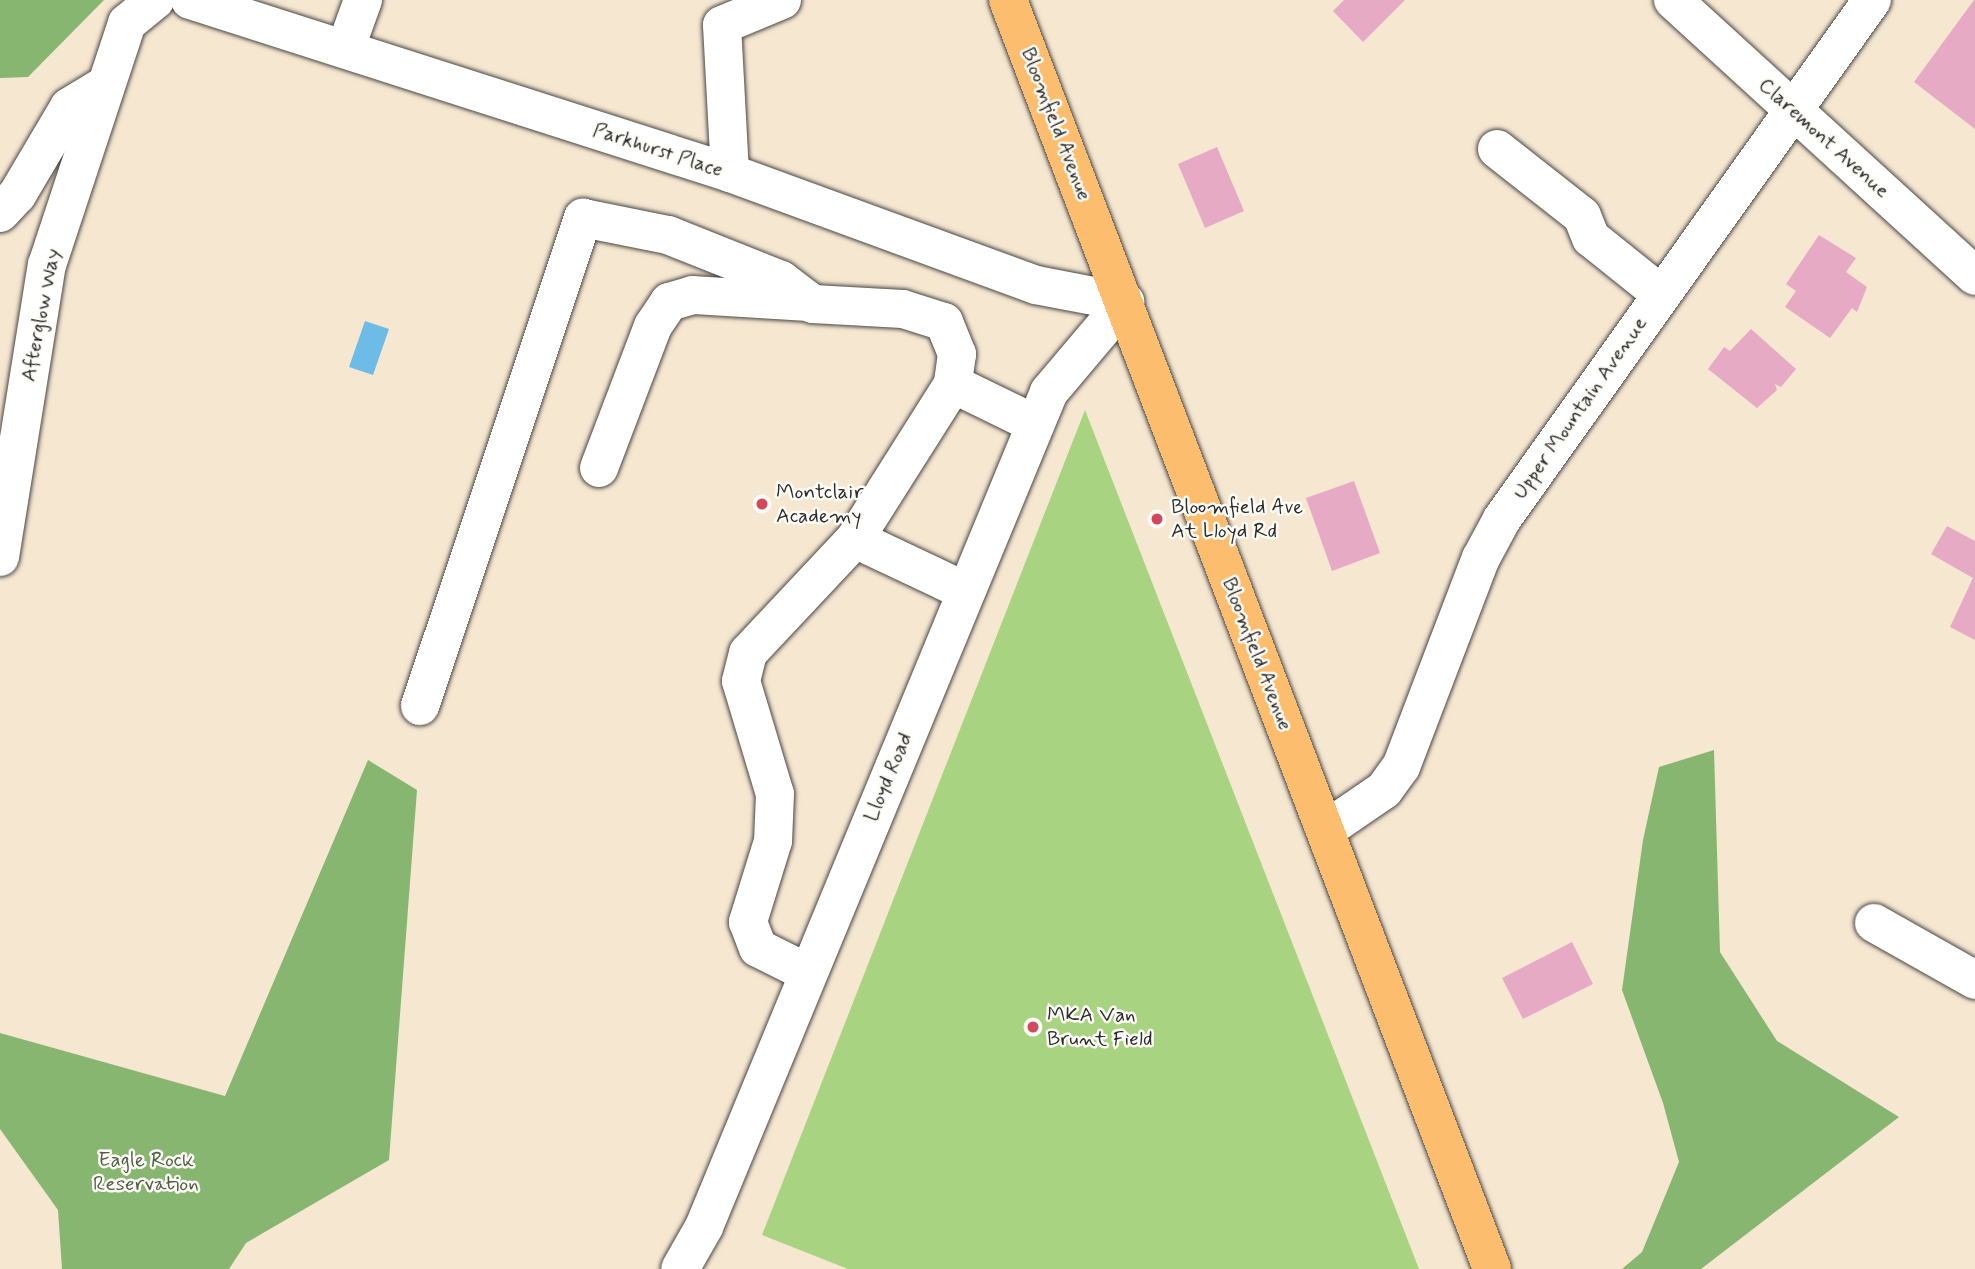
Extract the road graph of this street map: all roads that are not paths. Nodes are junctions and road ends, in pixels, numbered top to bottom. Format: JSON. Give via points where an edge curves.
{"nodes":[{"id":1,"x":190,"y":0,"type":"edge"},
{"id":2,"x":363,"y":0,"type":"edge"},
{"id":3,"x":782,"y":0,"type":"edge"},
{"id":4,"x":1008,"y":0,"type":"edge"},
{"id":5,"x":1673,"y":0,"type":"edge"},
{"id":6,"x":1872,"y":0,"type":"edge"},
{"id":7,"x":149,"y":2,"type":"edge"},
{"id":8,"x":744,"y":7,"type":"edge"},
{"id":9,"x":346,"y":47,"type":"junction"},
{"id":10,"x":105,"y":85,"type":"junction"},
{"id":11,"x":1793,"y":110,"type":"junction"},
{"id":12,"x":1497,"y":149,"type":"dead end"},
{"id":13,"x":730,"y":173,"type":"junction"},
{"id":14,"x":0,"y":213,"type":"edge"},
{"id":15,"x":1975,"y":276,"type":"edge"},
{"id":16,"x":1661,"y":294,"type":"junction"},
{"id":17,"x":812,"y":302,"type":"junction"},
{"id":18,"x":1125,"y":302,"type":"junction"},
{"id":19,"x":953,"y":384,"type":"junction"},
{"id":20,"x":1035,"y":424,"type":"junction"},
{"id":21,"x":599,"y":468,"type":"dead end"},
{"id":22,"x":855,"y":539,"type":"junction"},
{"id":23,"x":0,"y":557,"type":"edge"},
{"id":24,"x":965,"y":591,"type":"junction"},
{"id":25,"x":420,"y":706,"type":"dead end"},
{"id":26,"x":1327,"y":829,"type":"junction"},
{"id":27,"x":1874,"y":923,"type":"dead end"},
{"id":28,"x":808,"y":973,"type":"junction"},
{"id":29,"x":1975,"y":980,"type":"edge"},
{"id":30,"x":680,"y":1269,"type":"edge"},
{"id":31,"x":1492,"y":1269,"type":"edge"}],
"edges":[{"from":1,"to":9,"type":"street","name":"Parkhurst Place"},
{"from":2,"to":9,"type":"street"},
{"from":3,"to":8,"type":"street"},
{"from":4,"to":18,"type":"main road","name":"Bloomfield Avenue"},
{"from":5,"to":11,"type":"street","name":"Claremont Avenue"},
{"from":6,"to":11,"type":"street","name":"Upper Mountain Avenue"},
{"from":7,"to":10,"type":"street","name":"Afterglow Way","via":[[127,23]]},
{"from":8,"to":13,"type":"street","via":[[722,25]]},
{"from":9,"to":13,"type":"street","name":"Parkhurst Place"},
{"from":10,"to":14,"type":"street","via":[[69,107],[17,195]]},
{"from":10,"to":23,"type":"street","name":"Afterglow Way","via":[[47,264]]},
{"from":11,"to":15,"type":"street","name":"Claremont Avenue"},
{"from":11,"to":16,"type":"street","name":"Upper Mountain Avenue"},
{"from":12,"to":16,"type":"street","via":[[1582,216],[1591,239]]},
{"from":13,"to":18,"type":"street","name":"Parkhurst Place","via":[[1036,285]]},
{"from":16,"to":26,"type":"street","name":"Upper Mountain Avenue","via":[[1533,474],[1481,558],[1401,767],[1384,790]]},
{"from":17,"to":19,"type":"street","via":[[903,309],[944,323],[957,354]]},
{"from":17,"to":21,"type":"street","via":[[693,295],[669,302],[653,326]]},
{"from":17,"to":25,"type":"street","via":[[781,280],[668,235],[583,218]]},
{"from":18,"to":20,"type":"street","name":"Lloyd Road","via":[[1049,392]]},
{"from":18,"to":26,"type":"main road","name":"Bloomfield Avenue","via":[[1278,714]]},
{"from":19,"to":20,"type":"street"},
{"from":19,"to":22,"type":"street"},
{"from":20,"to":24,"type":"street","name":"Lloyd Road"},
{"from":22,"to":24,"type":"street"},
{"from":22,"to":28,"type":"street","via":[[747,653],[741,681],[775,794],[773,841],[748,922],[758,948]]},
{"from":24,"to":28,"type":"street","name":"Lloyd Road"},
{"from":26,"to":31,"type":"main road","name":"Bloomfield Avenue"},
{"from":27,"to":29,"type":"street"},
{"from":28,"to":30,"type":"street","name":"Lloyd Road","via":[[704,1227]]}]}
